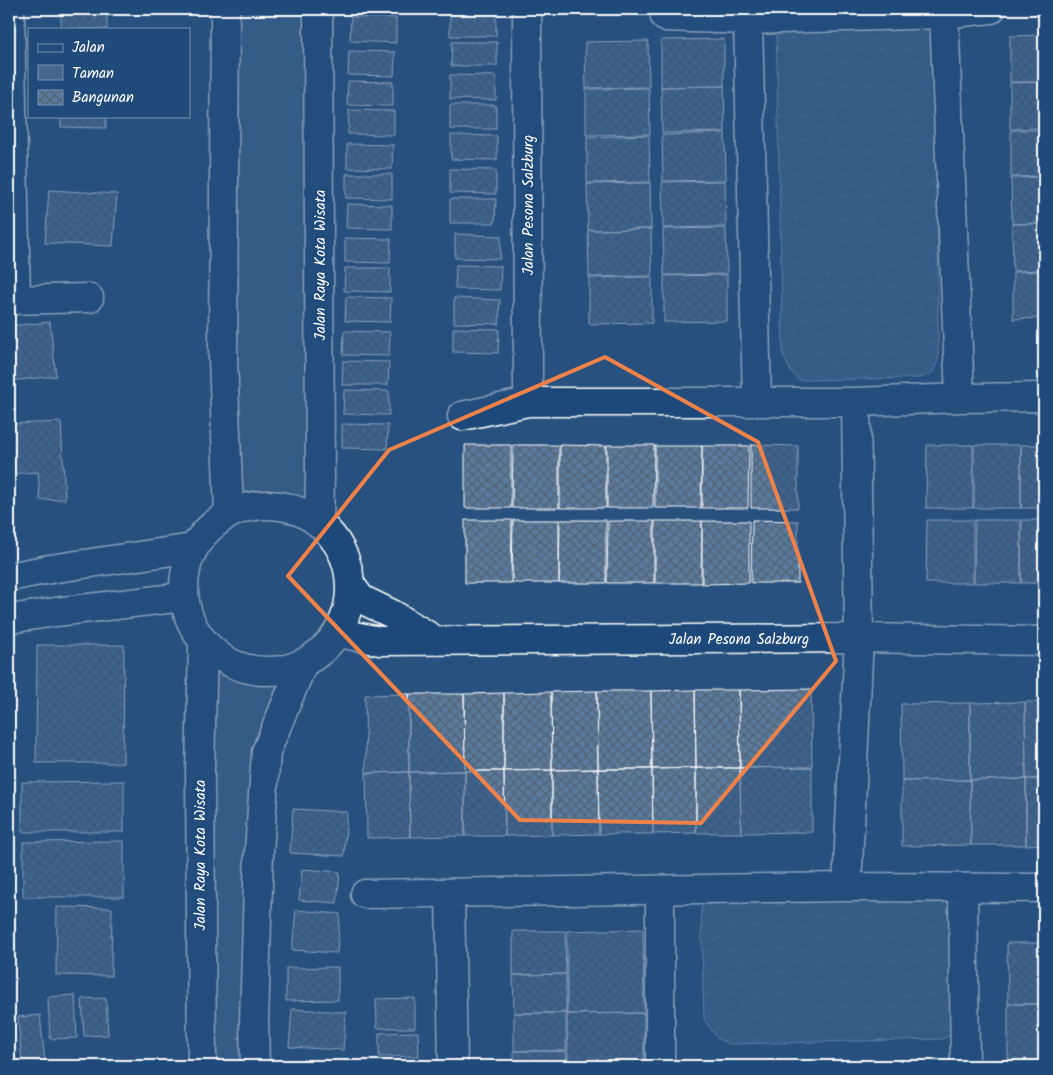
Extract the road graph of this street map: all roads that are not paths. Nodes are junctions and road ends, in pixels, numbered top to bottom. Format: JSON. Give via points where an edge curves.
{"nodes":[{"id":1,"x":10,"y":9,"type":"edge"},
{"id":2,"x":226,"y":9,"type":"edge"},
{"id":3,"x":318,"y":9,"type":"edge"},
{"id":4,"x":527,"y":9,"type":"edge"},
{"id":5,"x":991,"y":9,"type":"edge"},
{"id":6,"x":944,"y":14,"type":"junction"},
{"id":7,"x":665,"y":17,"type":"dead end"},
{"id":8,"x":748,"y":20,"type":"junction"},
{"id":9,"x":89,"y":298,"type":"dead end"},
{"id":10,"x":12,"y":299,"type":"edge"},
{"id":11,"x":1044,"y":397,"type":"edge"},
{"id":12,"x":960,"y":398,"type":"junction"},
{"id":13,"x":528,"y":402,"type":"junction"},
{"id":14,"x":757,"y":402,"type":"junction"},
{"id":15,"x":856,"y":402,"type":"junction"},
{"id":16,"x":462,"y":416,"type":"dead end"},
{"id":17,"x":228,"y":513,"type":"junction"},
{"id":18,"x":318,"y":522,"type":"junction"},
{"id":19,"x":193,"y":548,"type":"junction"},
{"id":20,"x":9,"y":577,"type":"edge"},
{"id":21,"x":350,"y":584,"type":"junction"},
{"id":22,"x":183,"y":597,"type":"junction"},
{"id":23,"x":9,"y":619,"type":"edge"},
{"id":24,"x":339,"y":630,"type":"junction"},
{"id":25,"x":859,"y":638,"type":"junction"},
{"id":26,"x":434,"y":640,"type":"junction"},
{"id":27,"x":1044,"y":641,"type":"edge"},
{"id":28,"x":203,"y":643,"type":"junction"},
{"id":29,"x":302,"y":663,"type":"junction"},
{"id":30,"x":847,"y":888,"type":"junction"},
{"id":31,"x":1044,"y":888,"type":"edge"},
{"id":32,"x":963,"y":889,"type":"junction"},
{"id":33,"x":660,"y":891,"type":"junction"},
{"id":34,"x":450,"y":893,"type":"junction"},
{"id":35,"x":365,"y":894,"type":"dead end"},
{"id":36,"x":202,"y":1066,"type":"edge"},
{"id":37,"x":255,"y":1066,"type":"edge"},
{"id":38,"x":453,"y":1066,"type":"edge"},
{"id":39,"x":660,"y":1066,"type":"edge"},
{"id":40,"x":965,"y":1066,"type":"edge"}],
"edges":[{"from":1,"to":10,"type":"street"},
{"from":2,"to":17,"type":"street","via":[[224,358]]},
{"from":3,"to":18,"type":"street","name":"Jalan Raya Kota Wisata"},
{"from":4,"to":13,"type":"street","name":"Jalan Pesona Salzburg"},
{"from":5,"to":6,"type":"street"},
{"from":6,"to":8,"type":"street"},
{"from":6,"to":12,"type":"street"},
{"from":7,"to":8,"type":"street"},
{"from":8,"to":14,"type":"street"},
{"from":9,"to":10,"type":"street"},
{"from":11,"to":12,"type":"street"},
{"from":12,"to":15,"type":"street"},
{"from":13,"to":14,"type":"street"},
{"from":13,"to":16,"type":"street"},
{"from":14,"to":15,"type":"street"},
{"from":15,"to":25,"type":"street"},
{"from":17,"to":18,"type":"street","via":[[251,506],[275,504],[298,510]]},
{"from":17,"to":19,"type":"street","via":[[208,528]]},
{"from":18,"to":21,"type":"street","via":[[335,539],[346,560]]},
{"from":19,"to":20,"type":"street"},
{"from":19,"to":22,"type":"street","via":[[185,572]]},
{"from":21,"to":24,"type":"street","via":[[348,608]]},
{"from":21,"to":26,"type":"street","via":[[361,599]]},
{"from":22,"to":23,"type":"street"},
{"from":22,"to":28,"type":"street","via":[[190,622]]},
{"from":24,"to":26,"type":"street","name":"Jalan Pesona Salzburg","via":[[380,641]]},
{"from":24,"to":29,"type":"street","via":[[323,649]]},
{"from":25,"to":26,"type":"street","name":"Jalan Pesona Salzburg"},
{"from":25,"to":27,"type":"street","name":"Jalan Pesona Salzburg"},
{"from":25,"to":30,"type":"street"},
{"from":28,"to":29,"type":"street","via":[[224,660],[249,669],[276,671]]},
{"from":28,"to":36,"type":"street","name":"Jalan Raya Kota Wisata","via":[[200,771]]},
{"from":29,"to":37,"type":"street","via":[[266,752],[258,862]]},
{"from":30,"to":32,"type":"street"},
{"from":30,"to":33,"type":"street"},
{"from":31,"to":32,"type":"street"},
{"from":32,"to":40,"type":"street"},
{"from":33,"to":34,"type":"street"},
{"from":33,"to":39,"type":"street"},
{"from":34,"to":35,"type":"street"},
{"from":34,"to":38,"type":"street"}]}
